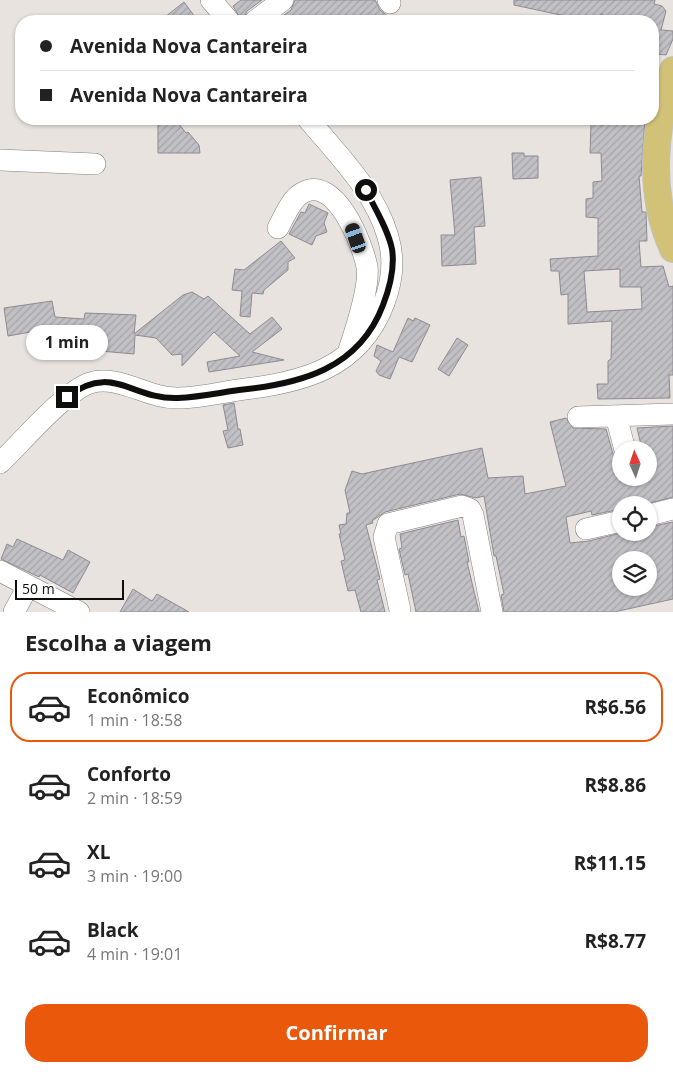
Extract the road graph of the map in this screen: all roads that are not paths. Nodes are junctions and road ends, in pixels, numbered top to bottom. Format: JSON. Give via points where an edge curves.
{"nodes":[{"id":1,"x":211,"y":0,"type":"edge"},
{"id":2,"x":282,"y":0,"type":"edge"},
{"id":3,"x":224,"y":15,"type":"edge"},
{"id":4,"x":263,"y":15,"type":"edge"},
{"id":5,"x":673,"y":70,"type":"edge"},
{"id":6,"x":666,"y":117,"type":"edge"},
{"id":7,"x":313,"y":125,"type":"edge"},
{"id":8,"x":0,"y":160,"type":"edge"},
{"id":9,"x":95,"y":164,"type":"dead end"},
{"id":10,"x":278,"y":228,"type":"dead end"},
{"id":11,"x":673,"y":249,"type":"edge"},
{"id":12,"x":347,"y":357,"type":"junction"},
{"id":13,"x":673,"y":414,"type":"edge"},
{"id":14,"x":616,"y":416,"type":"junction"},
{"id":15,"x":578,"y":417,"type":"dead end"},
{"id":16,"x":623,"y":441,"type":"edge"},
{"id":17,"x":0,"y":464,"type":"edge"},
{"id":18,"x":673,"y":509,"type":"edge"},
{"id":19,"x":657,"y":512,"type":"edge"},
{"id":20,"x":612,"y":523,"type":"edge"},
{"id":21,"x":586,"y":529,"type":"dead end"},
{"id":22,"x":0,"y":571,"type":"edge"},
{"id":23,"x":28,"y":586,"type":"junction"},
{"id":24,"x":400,"y":610,"type":"dead end"},
{"id":25,"x":14,"y":612,"type":"edge"},
{"id":26,"x":79,"y":612,"type":"edge"},
{"id":27,"x":492,"y":612,"type":"edge"}],
"edges":[{"from":1,"to":3,"type":"street"},
{"from":2,"to":4,"type":"street"},
{"from":5,"to":6,"type":"main road"},
{"from":6,"to":11,"type":"main road","via":[[656,153],[662,218]]},
{"from":7,"to":12,"type":"street","via":[[366,190],[388,235],[392,251],[390,288],[382,310],[372,328]]},
{"from":8,"to":9,"type":"street"},
{"from":10,"to":12,"type":"street","via":[[302,193],[317,190],[334,199],[351,223],[367,269],[360,314]]},
{"from":12,"to":17,"type":"street","via":[[335,366],[264,388],[205,396],[163,398],[112,382],[91,383],[67,397]]},
{"from":13,"to":14,"type":"street"},
{"from":14,"to":15,"type":"street"},
{"from":14,"to":16,"type":"street"},
{"from":18,"to":19,"type":"street"},
{"from":20,"to":21,"type":"street"},
{"from":22,"to":23,"type":"street"},
{"from":23,"to":25,"type":"street"},
{"from":23,"to":26,"type":"street"},
{"from":24,"to":27,"type":"street","via":[[384,537],[386,527],[462,506],[470,509],[473,515]]}]}
